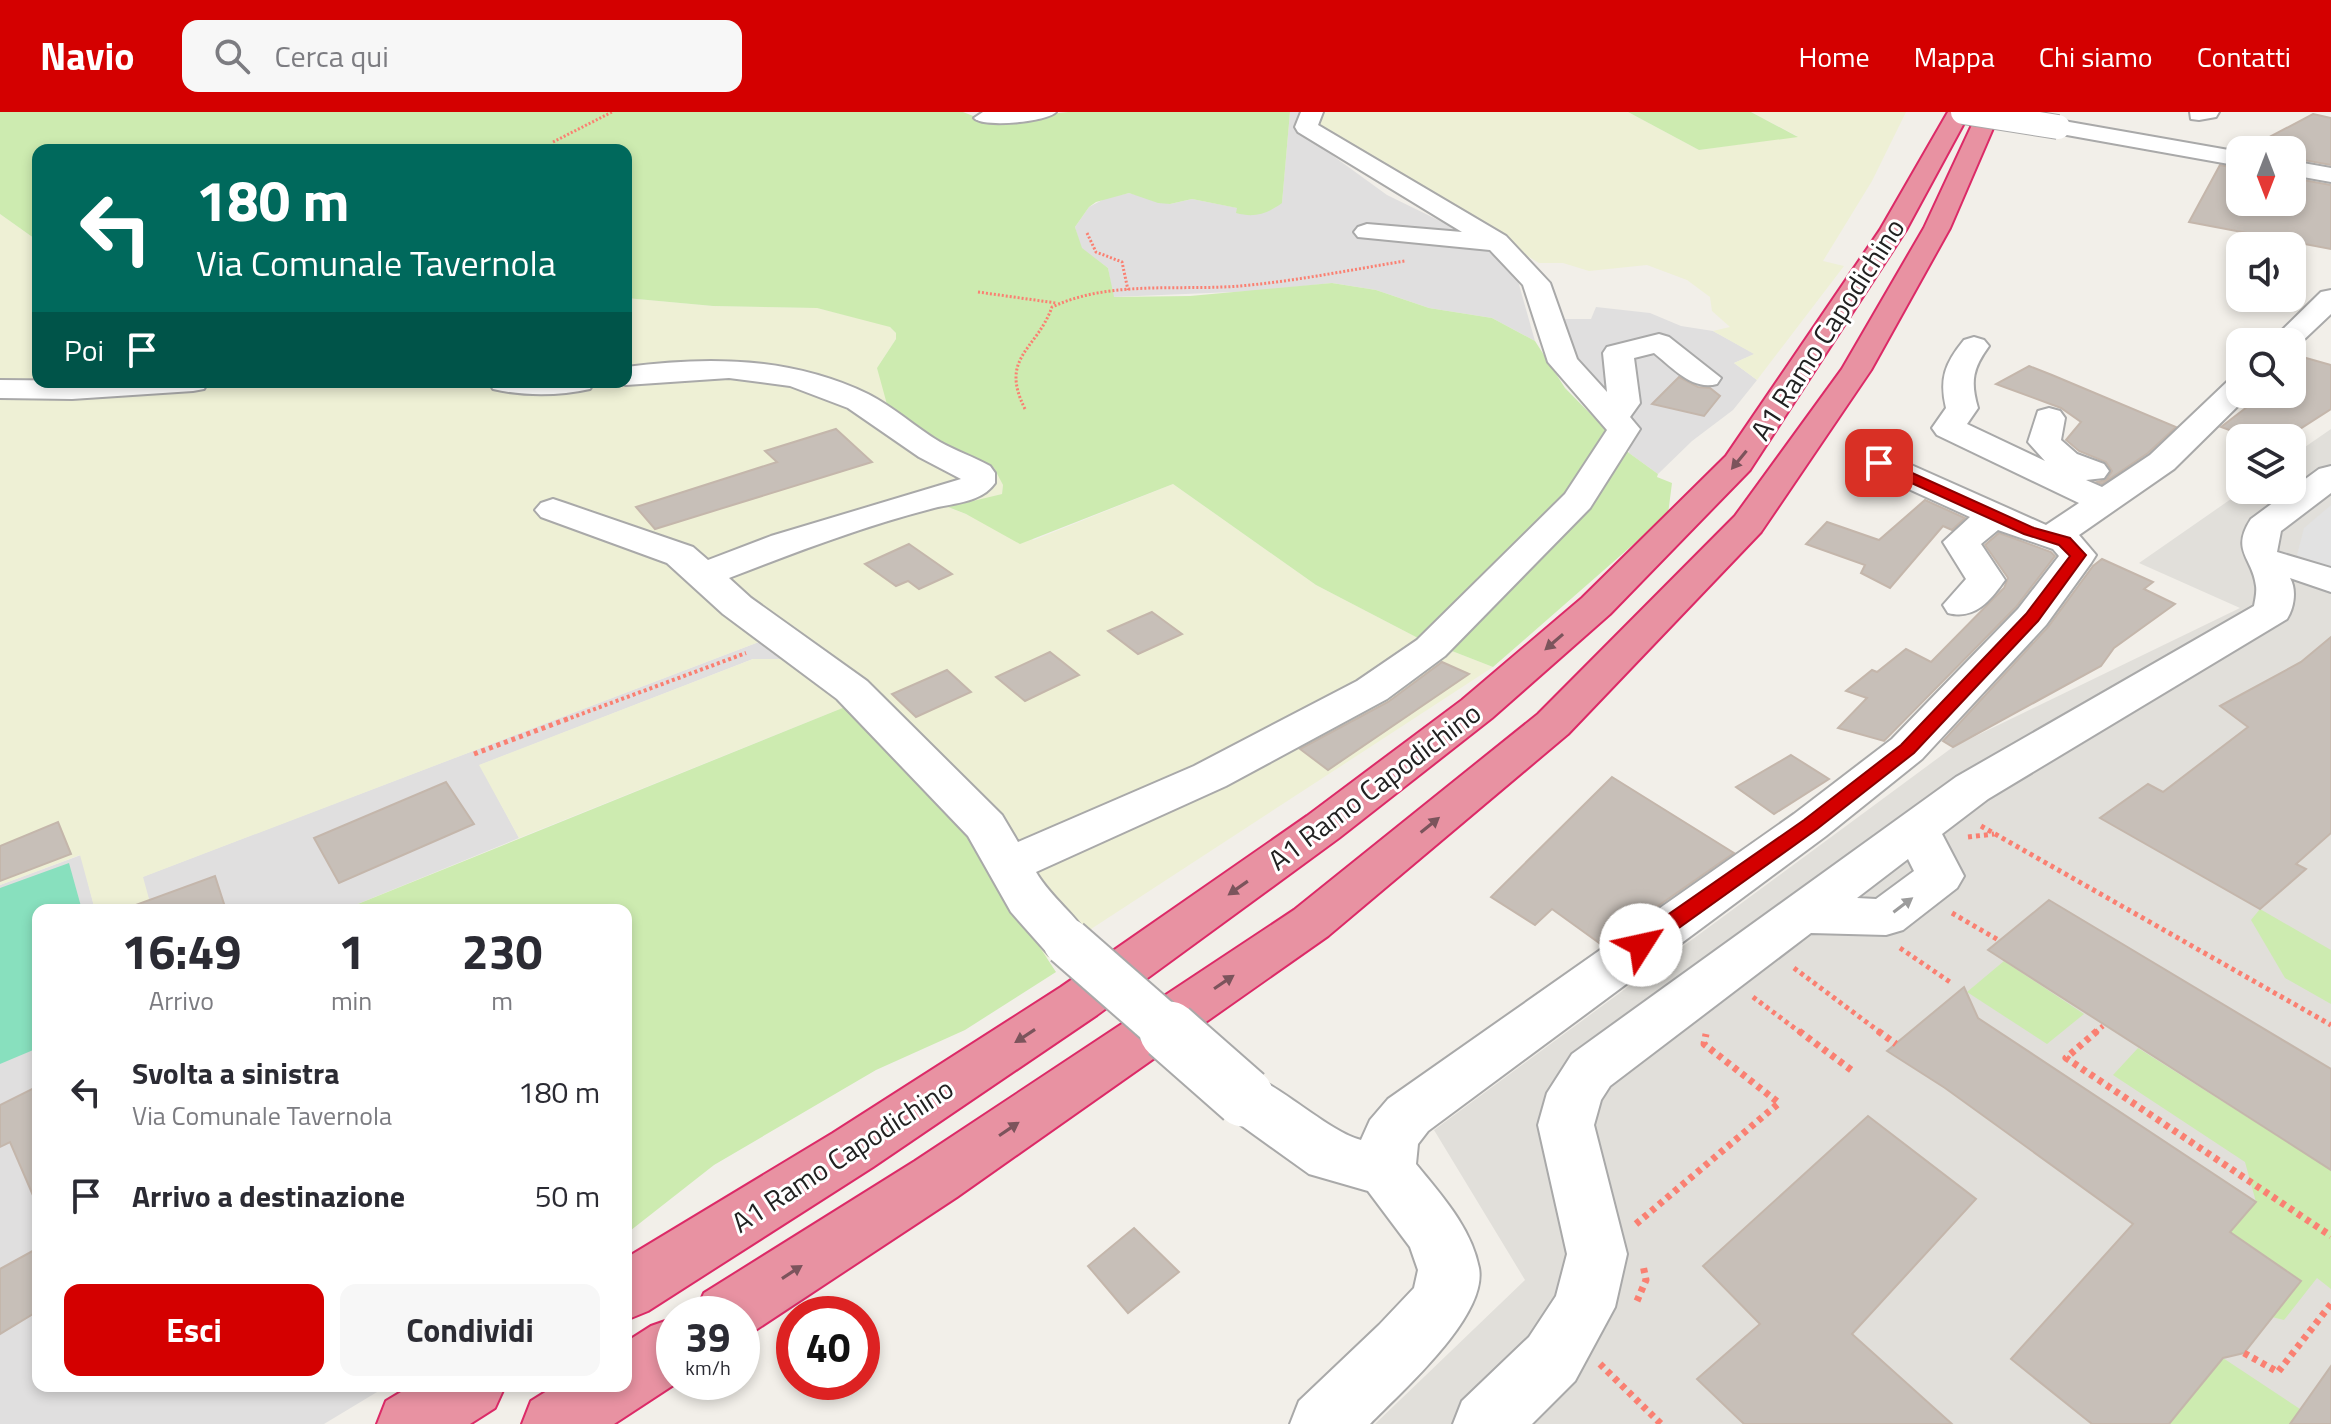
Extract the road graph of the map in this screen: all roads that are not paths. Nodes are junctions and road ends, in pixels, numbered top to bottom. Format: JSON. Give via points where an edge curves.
{"nodes":[{"id":1,"x":1045,"y":112,"type":"edge"},
{"id":2,"x":1312,"y":112,"type":"edge"},
{"id":3,"x":1989,"y":112,"type":"edge"},
{"id":4,"x":2020,"y":112,"type":"edge"},
{"id":5,"x":985,"y":118,"type":"dead end"},
{"id":6,"x":1956,"y":129,"type":"edge"},
{"id":7,"x":2226,"y":157,"type":"edge"},
{"id":8,"x":2306,"y":171,"type":"edge"},
{"id":9,"x":2331,"y":175,"type":"edge"},
{"id":10,"x":1367,"y":232,"type":"dead end"},
{"id":11,"x":1497,"y":242,"type":"junction"},
{"id":12,"x":2331,"y":298,"type":"edge"},
{"id":13,"x":2300,"y":328,"type":"edge"},
{"id":14,"x":1974,"y":346,"type":"dead end"},
{"id":15,"x":632,"y":375,"type":"edge"},
{"id":16,"x":1706,"y":378,"type":"dead end"},
{"id":17,"x":102,"y":388,"type":"edge"},
{"id":18,"x":0,"y":389,"type":"edge"},
{"id":19,"x":2226,"y":400,"type":"edge"},
{"id":20,"x":1611,"y":410,"type":"junction"},
{"id":21,"x":2049,"y":418,"type":"dead end"},
{"id":22,"x":1879,"y":463,"type":"dead end"},
{"id":23,"x":2331,"y":476,"type":"edge"},
{"id":24,"x":2116,"y":493,"type":"junction"},
{"id":25,"x":553,"y":510,"type":"dead end"},
{"id":26,"x":1994,"y":515,"type":"junction"},
{"id":27,"x":2065,"y":541,"type":"junction"},
{"id":28,"x":2264,"y":563,"type":"junction"},
{"id":29,"x":704,"y":575,"type":"junction"},
{"id":30,"x":2331,"y":581,"type":"edge"},
{"id":31,"x":1962,"y":605,"type":"dead end"},
{"id":32,"x":1008,"y":865,"type":"junction"},
{"id":33,"x":1386,"y":1171,"type":"junction"},
{"id":34,"x":632,"y":1287,"type":"edge"},
{"id":35,"x":754,"y":1296,"type":"edge"},
{"id":36,"x":656,"y":1360,"type":"edge"},
{"id":37,"x":632,"y":1375,"type":"edge"},
{"id":38,"x":462,"y":1392,"type":"edge"},
{"id":39,"x":605,"y":1392,"type":"edge"},
{"id":40,"x":410,"y":1424,"type":"edge"},
{"id":41,"x":555,"y":1424,"type":"edge"},
{"id":42,"x":1323,"y":1424,"type":"edge"},
{"id":43,"x":1486,"y":1424,"type":"edge"}],
"edges":[{"from":1,"to":5,"type":"street"},
{"from":2,"to":11,"type":"street","via":[[1306,127]]},
{"from":3,"to":6,"type":"highway","name":"A1 Ramo Capodichino"},
{"from":4,"to":6,"type":"highway","via":[[1991,155]]},
{"from":6,"to":7,"type":"street","bridge":true,"via":[[2058,127]]},
{"from":6,"to":34,"type":"highway","name":"A1 Ramo Capodichino","one_way":true,"via":[[1738,463],[1596,606],[1477,709],[1323,827],[1079,1001]]},
{"from":35,"to":6,"type":"highway","name":"A1 Ramo Capodichino","one_way":true,"via":[[936,1179],[1311,923],[1553,724],[1748,524],[1856,370],[1937,228]]},
{"from":8,"to":9,"type":"street"},
{"from":10,"to":11,"type":"street"},
{"from":11,"to":20,"type":"street","via":[[1536,283],[1563,362]]},
{"from":12,"to":13,"type":"street"},
{"from":14,"to":24,"type":"street","via":[[1961,361],[1955,382],[1962,408],[1948,428]]},
{"from":15,"to":29,"type":"street","via":[[714,368],[805,379],[889,419],[925,447],[978,473],[978,483],[966,490],[905,505]]},
{"from":16,"to":20,"type":"street","via":[[1659,343],[1618,353],[1624,403]]},
{"from":17,"to":18,"type":"street"},
{"from":19,"to":24,"type":"street","via":[[2162,462]]},
{"from":20,"to":32,"type":"street","via":[[1624,429],[1578,501],[1431,648],[1372,690],[1210,776]]},
{"from":21,"to":24,"type":"street","via":[[2044,442]]},
{"from":22,"to":26,"type":"street"},
{"from":23,"to":28,"type":"street","via":[[2264,527],[2259,552]]},
{"from":24,"to":27,"type":"street","via":[[2058,533]]},
{"from":25,"to":29,"type":"street","via":[[680,555]]},
{"from":26,"to":27,"type":"street"},
{"from":26,"to":31,"type":"street","via":[[1961,542],[1986,580]]},
{"from":27,"to":33,"type":"street","via":[[2078,555],[2060,583],[1907,749],[1408,1115],[1390,1137]]},
{"from":28,"to":30,"type":"street"},
{"from":28,"to":43,"type":"street","via":[[2275,585],[2273,611],[1972,788],[1591,1070],[1575,1093],[1566,1125],[1597,1254],[1584,1307],[1592,1349],[1552,1359]]},
{"from":29,"to":32,"type":"street","via":[[737,606],[852,690],[986,826]]},
{"from":32,"to":33,"type":"street","bridge":true,"via":[[1028,900],[1067,942],[1244,1097],[1329,1157]]},
{"from":33,"to":42,"type":"street","via":[[1435,1233],[1449,1270],[1441,1303]]},
{"from":36,"to":37,"type":"highway"},
{"from":38,"to":40,"type":"highway"},
{"from":39,"to":41,"type":"highway"}]}
